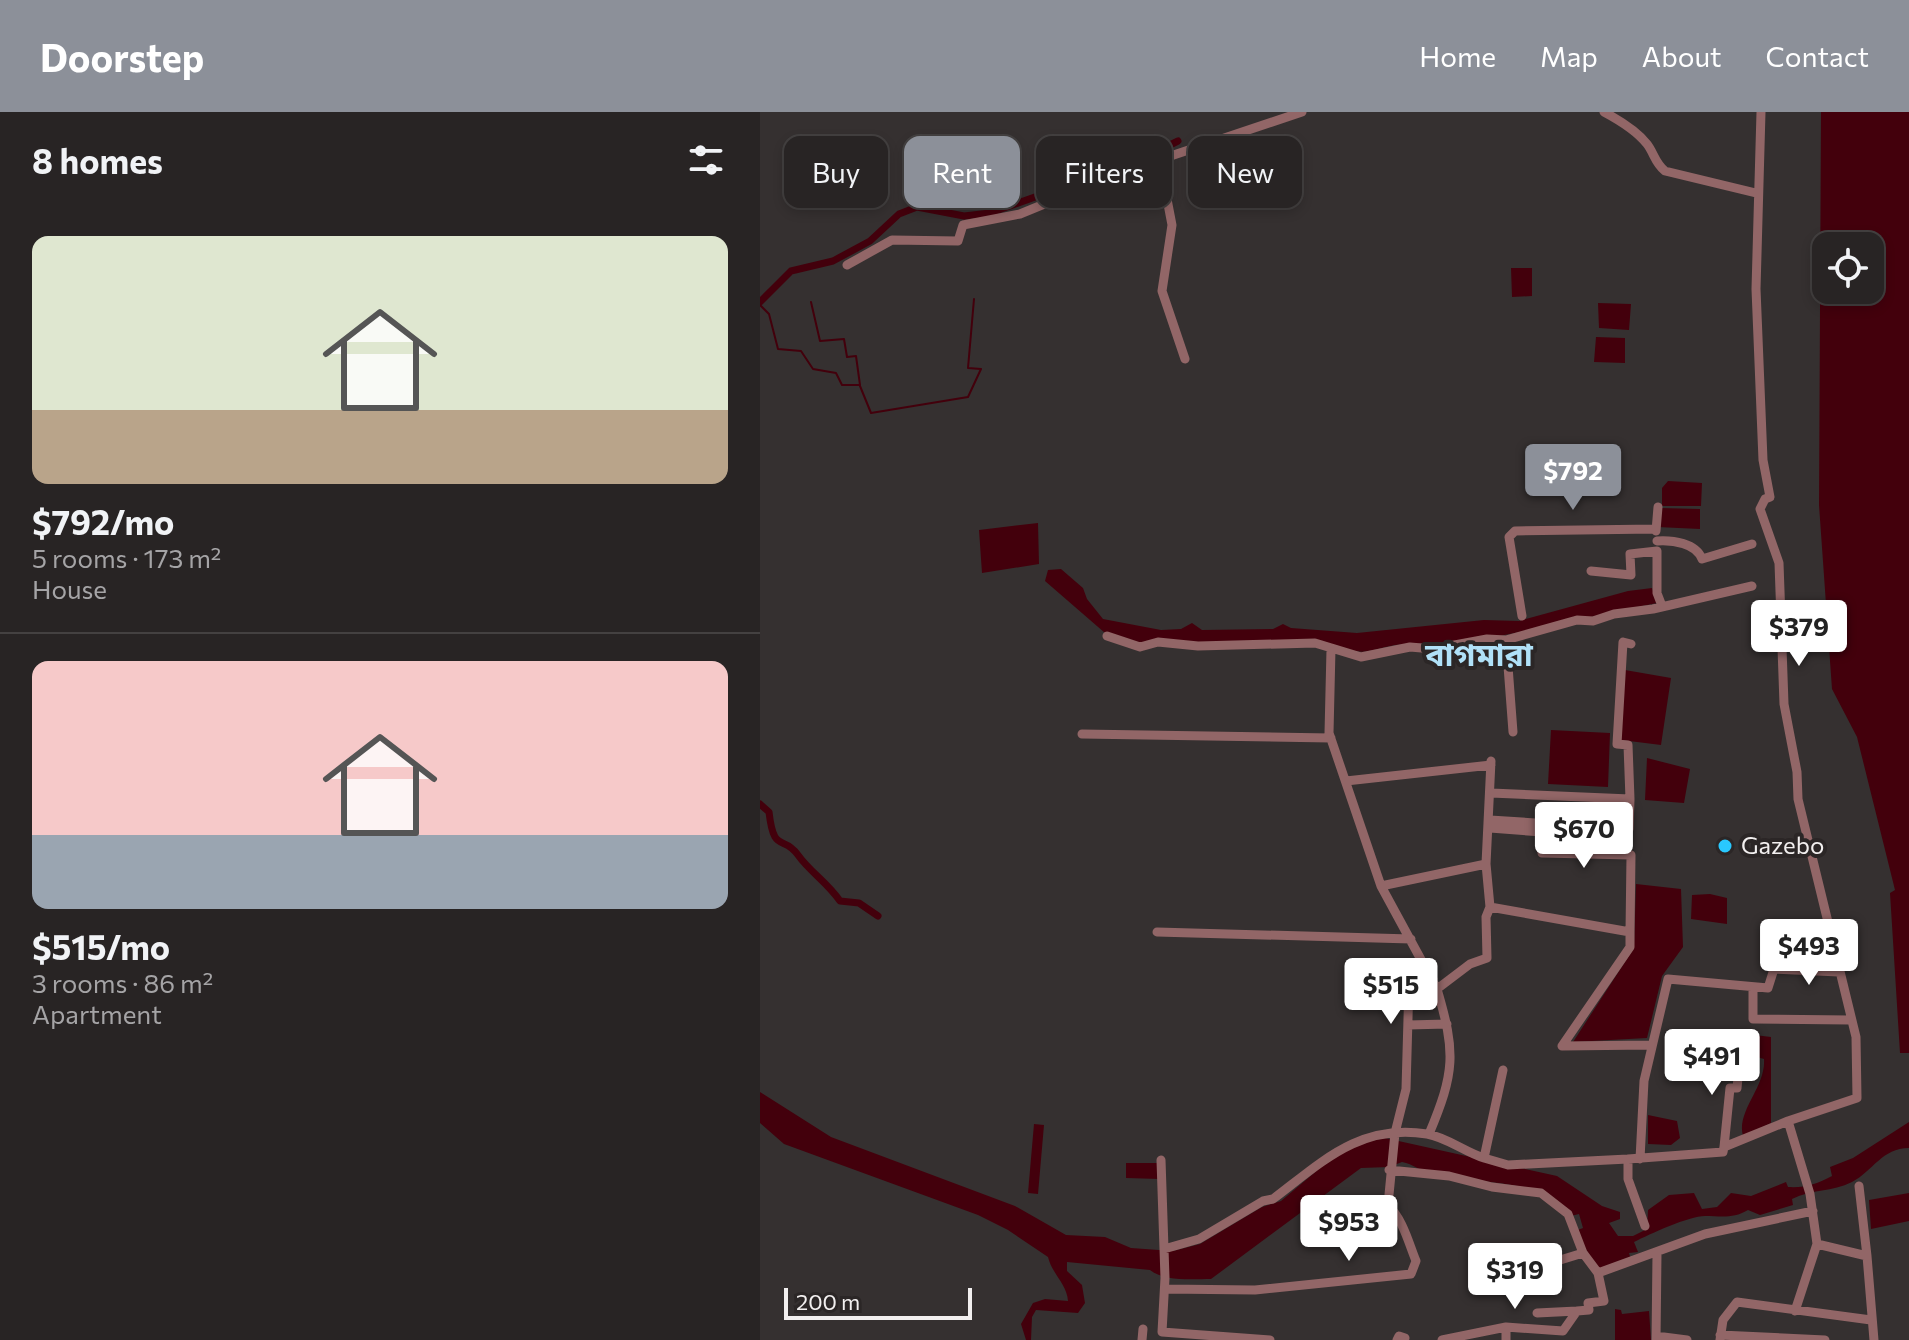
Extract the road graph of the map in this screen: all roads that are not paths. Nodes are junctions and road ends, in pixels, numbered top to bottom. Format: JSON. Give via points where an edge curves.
{"nodes":[{"id":1,"x":1302,"y":112,"type":"edge"},
{"id":2,"x":1604,"y":112,"type":"edge"},
{"id":3,"x":1761,"y":112,"type":"edge"},
{"id":4,"x":1172,"y":156,"type":"edge"},
{"id":5,"x":1756,"y":193,"type":"junction"},
{"id":6,"x":1036,"y":208,"type":"edge"},
{"id":7,"x":1169,"y":208,"type":"edge"},
{"id":8,"x":847,"y":265,"type":"dead end"},
{"id":9,"x":1185,"y":359,"type":"dead end"},
{"id":10,"x":1658,"y":507,"type":"dead end"},
{"id":11,"x":1655,"y":529,"type":"junction"},
{"id":12,"x":1752,"y":544,"type":"dead end"},
{"id":13,"x":1657,"y":546,"type":"junction"},
{"id":14,"x":1591,"y":571,"type":"dead end"},
{"id":15,"x":1752,"y":586,"type":"dead end"},
{"id":16,"x":1662,"y":606,"type":"junction"},
{"id":17,"x":1522,"y":616,"type":"dead end"},
{"id":18,"x":1107,"y":636,"type":"dead end"},
{"id":19,"x":1506,"y":640,"type":"junction"},
{"id":20,"x":1631,"y":644,"type":"dead end"},
{"id":21,"x":1331,"y":649,"type":"junction"},
{"id":22,"x":1513,"y":732,"type":"dead end"},
{"id":23,"x":1082,"y":734,"type":"dead end"},
{"id":24,"x":1331,"y":738,"type":"junction"},
{"id":25,"x":1346,"y":781,"type":"junction"},
{"id":26,"x":1491,"y":793,"type":"junction"},
{"id":27,"x":1630,"y":799,"type":"junction"},
{"id":28,"x":1490,"y":824,"type":"junction"},
{"id":29,"x":1486,"y":864,"type":"junction"},
{"id":30,"x":1381,"y":886,"type":"junction"},
{"id":31,"x":1490,"y":907,"type":"junction"},
{"id":32,"x":1157,"y":932,"type":"dead end"},
{"id":33,"x":1630,"y":932,"type":"junction"},
{"id":34,"x":1411,"y":939,"type":"junction"},
{"id":35,"x":1839,"y":972,"type":"junction"},
{"id":36,"x":1435,"y":984,"type":"junction"},
{"id":37,"x":1753,"y":987,"type":"junction"},
{"id":38,"x":1850,"y":1020,"type":"junction"},
{"id":39,"x":1447,"y":1024,"type":"junction"},
{"id":40,"x":1408,"y":1025,"type":"junction"},
{"id":41,"x":1650,"y":1045,"type":"junction"},
{"id":42,"x":1503,"y":1070,"type":"dead end"},
{"id":43,"x":1738,"y":1078,"type":"dead end"},
{"id":44,"x":1788,"y":1121,"type":"junction"},
{"id":45,"x":1429,"y":1134,"type":"junction"},
{"id":46,"x":1394,"y":1135,"type":"junction"},
{"id":47,"x":1724,"y":1147,"type":"junction"},
{"id":48,"x":1484,"y":1158,"type":"junction"},
{"id":49,"x":1628,"y":1159,"type":"junction"},
{"id":50,"x":1640,"y":1159,"type":"junction"},
{"id":51,"x":1161,"y":1160,"type":"dead end"},
{"id":52,"x":1389,"y":1169,"type":"junction"},
{"id":53,"x":1859,"y":1186,"type":"dead end"},
{"id":54,"x":1813,"y":1211,"type":"junction"},
{"id":55,"x":1645,"y":1226,"type":"dead end"},
{"id":56,"x":1817,"y":1244,"type":"junction"},
{"id":57,"x":1164,"y":1250,"type":"junction"},
{"id":58,"x":1583,"y":1253,"type":"junction"},
{"id":59,"x":1657,"y":1254,"type":"junction"},
{"id":60,"x":1867,"y":1256,"type":"junction"},
{"id":61,"x":1534,"y":1268,"type":"dead end"},
{"id":62,"x":1598,"y":1273,"type":"junction"},
{"id":63,"x":1165,"y":1284,"type":"junction"},
{"id":64,"x":1577,"y":1311,"type":"junction"},
{"id":65,"x":1795,"y":1311,"type":"junction"},
{"id":66,"x":1537,"y":1313,"type":"dead end"},
{"id":67,"x":1871,"y":1320,"type":"junction"},
{"id":68,"x":1506,"y":1327,"type":"junction"},
{"id":69,"x":1656,"y":1338,"type":"edge"},
{"id":70,"x":1720,"y":1338,"type":"edge"},
{"id":71,"x":1270,"y":1340,"type":"edge"},
{"id":72,"x":1442,"y":1340,"type":"edge"},
{"id":73,"x":1506,"y":1340,"type":"edge"},
{"id":74,"x":1687,"y":1340,"type":"edge"},
{"id":75,"x":1825,"y":1340,"type":"edge"},
{"id":76,"x":1874,"y":1340,"type":"edge"}],
"edges":[{"from":1,"to":4,"type":"street"},
{"from":2,"to":5,"type":"street","via":[[1648,144],[1665,171]]},
{"from":3,"to":5,"type":"street"},
{"from":5,"to":35,"type":"street","via":[[1763,460],[1770,497],[1760,509],[1779,563],[1784,704],[1798,799]]},
{"from":6,"to":8,"type":"street","via":[[963,225],[958,241],[892,240]]},
{"from":7,"to":9,"type":"street","via":[[1172,225],[1162,291]]},
{"from":10,"to":11,"type":"street"},
{"from":11,"to":13,"type":"street"},
{"from":11,"to":17,"type":"street","via":[[1515,531],[1509,537]]},
{"from":12,"to":13,"type":"street","via":[[1702,559],[1680,540]]},
{"from":13,"to":14,"type":"street","via":[[1630,554],[1631,575]]},
{"from":13,"to":16,"type":"street"},
{"from":15,"to":16,"type":"street"},
{"from":16,"to":19,"type":"street","via":[[1577,620]]},
{"from":18,"to":21,"type":"street","via":[[1140,647],[1158,642],[1307,642]]},
{"from":19,"to":21,"type":"street","via":[[1410,647],[1361,657]]},
{"from":19,"to":22,"type":"street"},
{"from":20,"to":27,"type":"street","via":[[1623,642],[1617,744],[1628,745]]},
{"from":21,"to":24,"type":"street"},
{"from":23,"to":24,"type":"street"},
{"from":24,"to":25,"type":"street"},
{"from":25,"to":26,"type":"street","via":[[1491,763]]},
{"from":25,"to":30,"type":"street"},
{"from":26,"to":27,"type":"street"},
{"from":26,"to":28,"type":"street"},
{"from":27,"to":28,"type":"street","via":[[1629,829]]},
{"from":28,"to":29,"type":"street"},
{"from":28,"to":33,"type":"street","via":[[1542,832],[1542,853],[1631,855]]},
{"from":29,"to":30,"type":"street"},
{"from":29,"to":31,"type":"street"},
{"from":30,"to":34,"type":"street"},
{"from":31,"to":33,"type":"street"},
{"from":31,"to":36,"type":"street","via":[[1487,958]]},
{"from":32,"to":34,"type":"street"},
{"from":33,"to":41,"type":"street","via":[[1630,947],[1562,1046]]},
{"from":34,"to":36,"type":"street"},
{"from":35,"to":37,"type":"street","via":[[1774,969],[1768,988]]},
{"from":35,"to":38,"type":"street"},
{"from":36,"to":39,"type":"street"},
{"from":36,"to":40,"type":"street","via":[[1409,983]]},
{"from":37,"to":38,"type":"street","via":[[1753,1019]]},
{"from":37,"to":41,"type":"street","via":[[1668,979]]},
{"from":38,"to":44,"type":"street","via":[[1856,1037],[1857,1098]]},
{"from":39,"to":40,"type":"street"},
{"from":39,"to":45,"type":"street","via":[[1451,1069]]},
{"from":40,"to":46,"type":"street","via":[[1406,1089]]},
{"from":41,"to":50,"type":"street"},
{"from":42,"to":48,"type":"street"},
{"from":43,"to":47,"type":"street","via":[[1737,1088],[1730,1088]]},
{"from":44,"to":47,"type":"street"},
{"from":44,"to":54,"type":"street"},
{"from":45,"to":46,"type":"street"},
{"from":45,"to":48,"type":"street"},
{"from":46,"to":52,"type":"street"},
{"from":46,"to":57,"type":"street","via":[[1361,1138],[1273,1199],[1199,1239]]},
{"from":47,"to":50,"type":"street","via":[[1723,1152]]},
{"from":48,"to":49,"type":"street","via":[[1508,1165]]},
{"from":49,"to":50,"type":"street"},
{"from":49,"to":55,"type":"street","via":[[1628,1179]]},
{"from":51,"to":57,"type":"street"},
{"from":52,"to":58,"type":"street","via":[[1541,1193],[1568,1214]]},
{"from":52,"to":63,"type":"street","via":[[1388,1205],[1398,1215],[1416,1261],[1411,1274],[1255,1290]]},
{"from":53,"to":60,"type":"street"},
{"from":54,"to":56,"type":"street"},
{"from":54,"to":59,"type":"street","via":[[1705,1234]]},
{"from":56,"to":60,"type":"street"},
{"from":56,"to":65,"type":"street"},
{"from":57,"to":63,"type":"street"},
{"from":58,"to":61,"type":"street"},
{"from":58,"to":62,"type":"street"},
{"from":59,"to":62,"type":"street"},
{"from":59,"to":69,"type":"street"},
{"from":60,"to":67,"type":"street"},
{"from":62,"to":64,"type":"street","via":[[1604,1301]]},
{"from":63,"to":71,"type":"street","via":[[1162,1332]]},
{"from":64,"to":66,"type":"street"},
{"from":64,"to":68,"type":"street","via":[[1563,1331]]},
{"from":65,"to":67,"type":"street"},
{"from":65,"to":70,"type":"street","via":[[1737,1302],[1723,1320]]},
{"from":67,"to":76,"type":"street"},
{"from":68,"to":72,"type":"street"},
{"from":68,"to":73,"type":"street"},
{"from":69,"to":74,"type":"street"},
{"from":70,"to":75,"type":"street"}]}
